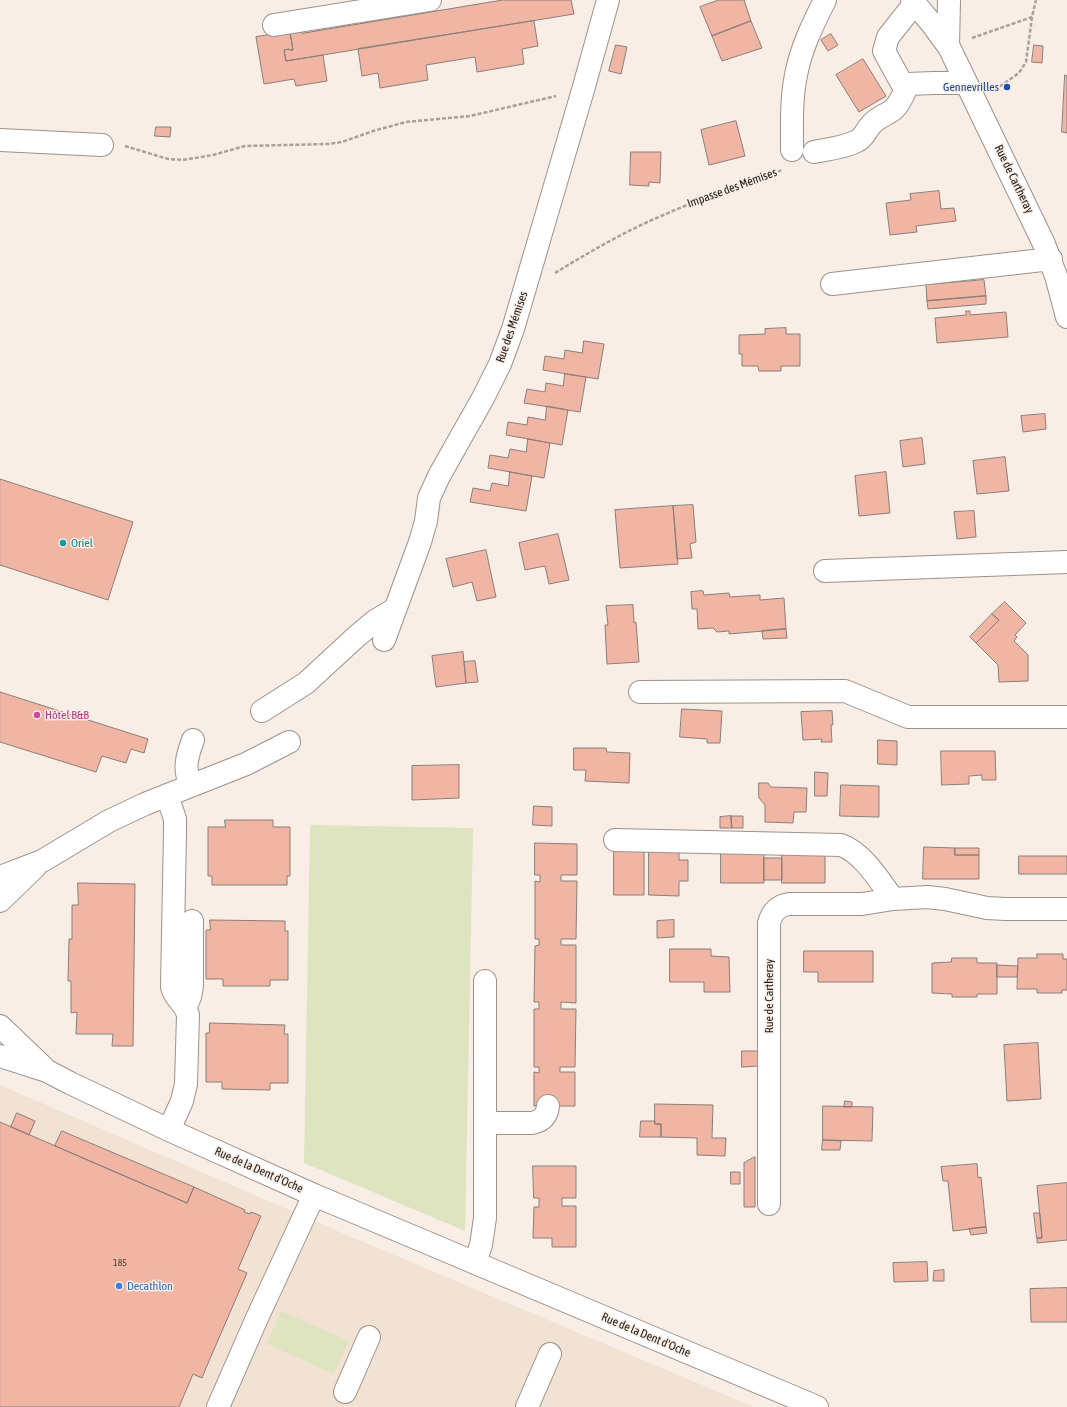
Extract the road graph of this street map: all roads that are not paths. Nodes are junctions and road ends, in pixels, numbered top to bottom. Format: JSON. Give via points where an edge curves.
{"nodes":[{"id":1,"x":430,"y":0,"type":"edge"},
{"id":2,"x":608,"y":0,"type":"edge"},
{"id":3,"x":826,"y":0,"type":"edge"},
{"id":4,"x":949,"y":0,"type":"edge"},
{"id":5,"x":914,"y":2,"type":"edge"},
{"id":6,"x":274,"y":26,"type":"dead end"},
{"id":7,"x":948,"y":46,"type":"junction"},
{"id":8,"x":966,"y":83,"type":"junction"},
{"id":9,"x":908,"y":84,"type":"junction"},
{"id":10,"x":0,"y":140,"type":"edge"},
{"id":11,"x":102,"y":145,"type":"road end"},
{"id":12,"x":792,"y":150,"type":"road end"},
{"id":13,"x":814,"y":152,"type":"dead end"},
{"id":14,"x":1051,"y":259,"type":"junction"},
{"id":15,"x":832,"y":284,"type":"dead end"},
{"id":16,"x":1067,"y":317,"type":"edge"},
{"id":17,"x":1067,"y":562,"type":"edge"},
{"id":18,"x":825,"y":571,"type":"dead end"},
{"id":19,"x":396,"y":610,"type":"junction"},
{"id":20,"x":384,"y":640,"type":"dead end"},
{"id":21,"x":640,"y":692,"type":"dead end"},
{"id":22,"x":262,"y":711,"type":"dead end"},
{"id":23,"x":1067,"y":717,"type":"edge"},
{"id":24,"x":193,"y":740,"type":"dead end"},
{"id":25,"x":289,"y":742,"type":"dead end"},
{"id":26,"x":191,"y":786,"type":"junction"},
{"id":27,"x":167,"y":795,"type":"junction"},
{"id":28,"x":615,"y":840,"type":"dead end"},
{"id":29,"x":42,"y":861,"type":"junction"},
{"id":30,"x":0,"y":877,"type":"edge"},
{"id":31,"x":893,"y":899,"type":"junction"},
{"id":32,"x":0,"y":901,"type":"edge"},
{"id":33,"x":1067,"y":909,"type":"edge"},
{"id":34,"x":192,"y":921,"type":"dead end"},
{"id":35,"x":486,"y":980,"type":"dead end"},
{"id":36,"x":186,"y":1006,"type":"junction"},
{"id":37,"x":0,"y":1026,"type":"edge"},
{"id":38,"x":0,"y":1056,"type":"edge"},
{"id":39,"x":47,"y":1071,"type":"junction"},
{"id":40,"x":548,"y":1106,"type":"dead end"},
{"id":41,"x":485,"y":1124,"type":"junction"},
{"id":42,"x":169,"y":1130,"type":"junction"},
{"id":43,"x":314,"y":1195,"type":"junction"},
{"id":44,"x":769,"y":1204,"type":"dead end"},
{"id":45,"x":475,"y":1263,"type":"junction"},
{"id":46,"x":369,"y":1337,"type":"dead end"},
{"id":47,"x":550,"y":1354,"type":"dead end"},
{"id":48,"x":345,"y":1392,"type":"dead end"},
{"id":49,"x":786,"y":1402,"type":"edge"},
{"id":50,"x":218,"y":1407,"type":"edge"},
{"id":51,"x":527,"y":1407,"type":"edge"},
{"id":52,"x":817,"y":1407,"type":"edge"}],
"edges":[{"from":1,"to":6,"type":"street"},
{"from":2,"to":19,"type":"street","name":"Rue des Mémises","via":[[513,329],[500,364],[483,398],[438,476],[429,498],[420,542]]},
{"from":3,"to":12,"type":"street","via":[[806,41],[797,71],[793,92]]},
{"from":4,"to":7,"type":"street","name":"Rue de Cartheray"},
{"from":5,"to":7,"type":"street","name":"Rue de Cartheray"},
{"from":5,"to":9,"type":"street","via":[[888,37],[884,52],[901,82]]},
{"from":7,"to":8,"type":"street","name":"Rue de Cartheray"},
{"from":8,"to":9,"type":"street"},
{"from":8,"to":14,"type":"street","name":"Rue de Cartheray"},
{"from":9,"to":13,"type":"street","via":[[900,102],[877,119],[859,141]]},
{"from":10,"to":11,"type":"street"},
{"from":14,"to":15,"type":"street"},
{"from":14,"to":16,"type":"street","name":"Rue de Cartheray"},
{"from":17,"to":18,"type":"street"},
{"from":19,"to":20,"type":"street","name":"Rue des Mémises"},
{"from":19,"to":22,"type":"street","via":[[375,621],[306,683]]},
{"from":21,"to":23,"type":"street","via":[[845,691],[908,717]]},
{"from":24,"to":26,"type":"street","via":[[186,764]]},
{"from":25,"to":26,"type":"street","via":[[246,764]]},
{"from":26,"to":27,"type":"street"},
{"from":27,"to":29,"type":"street","via":[[109,821]]},
{"from":27,"to":36,"type":"street","via":[[175,831],[172,987],[174,994]]},
{"from":28,"to":31,"type":"street","via":[[841,845],[861,858]]},
{"from":29,"to":30,"type":"street"},
{"from":29,"to":32,"type":"street"},
{"from":31,"to":33,"type":"street","name":"Rue de Cartheray","via":[[927,897],[987,908]]},
{"from":31,"to":44,"type":"street","name":"Rue de Cartheray","via":[[862,904],[781,905],[771,916]]},
{"from":34,"to":36,"type":"street","via":[[192,986]]},
{"from":35,"to":41,"type":"street"},
{"from":36,"to":42,"type":"street","via":[[186,1084],[182,1101]]},
{"from":37,"to":39,"type":"street","name":"Rue de la Dent d'Oche"},
{"from":38,"to":39,"type":"street","name":"Rue de la Dent d'Oche"},
{"from":39,"to":42,"type":"street","name":"Rue de la Dent d'Oche"},
{"from":40,"to":41,"type":"street","via":[[544,1118],[532,1123]]},
{"from":41,"to":45,"type":"street","via":[[484,1232]]},
{"from":42,"to":43,"type":"street","name":"Rue de la Dent d'Oche"},
{"from":43,"to":45,"type":"street","name":"Rue de la Dent d'Oche"},
{"from":43,"to":50,"type":"street"},
{"from":45,"to":49,"type":"street","name":"Rue de la Dent d'Oche"},
{"from":46,"to":48,"type":"street"},
{"from":47,"to":51,"type":"street"},
{"from":49,"to":52,"type":"street","name":"Rue de la Dent d'Oche"}]}
